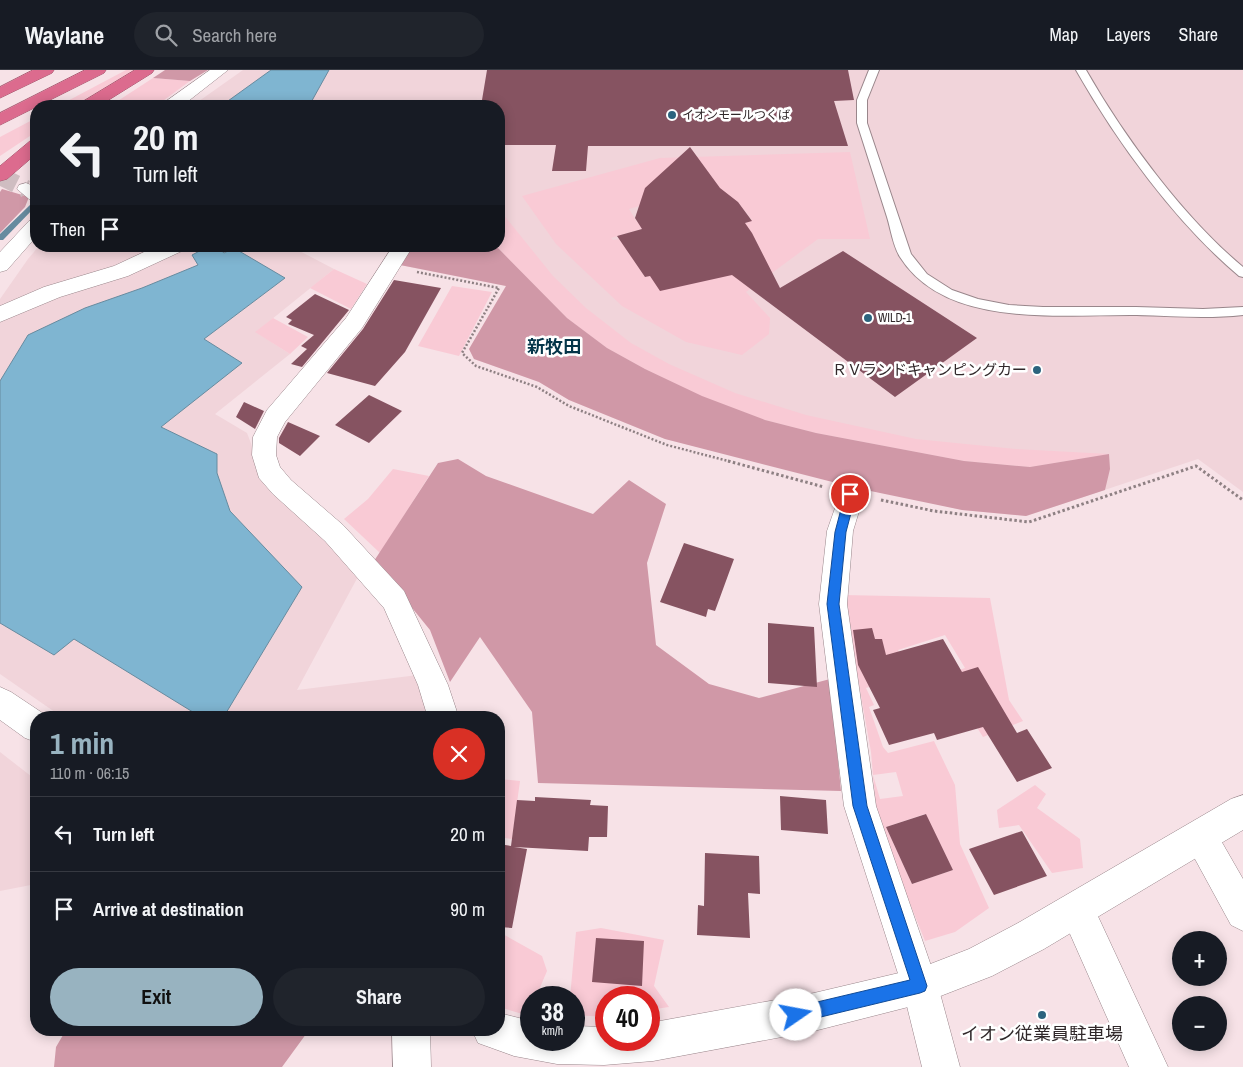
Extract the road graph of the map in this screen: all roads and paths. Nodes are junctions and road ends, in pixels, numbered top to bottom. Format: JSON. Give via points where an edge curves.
{"nodes":[{"id":1,"x":22,"y":70,"type":"edge"},
{"id":2,"x":46,"y":70,"type":"edge"},
{"id":3,"x":98,"y":70,"type":"edge"},
{"id":4,"x":146,"y":70,"type":"edge"},
{"id":5,"x":220,"y":70,"type":"edge"},
{"id":6,"x":874,"y":70,"type":"edge"},
{"id":7,"x":1081,"y":70,"type":"edge"},
{"id":8,"x":0,"y":81,"type":"edge"},
{"id":9,"x":0,"y":93,"type":"edge"},
{"id":10,"x":39,"y":100,"type":"edge"},
{"id":11,"x":98,"y":100,"type":"edge"},
{"id":12,"x":179,"y":100,"type":"edge"},
{"id":13,"x":30,"y":105,"type":"edge"},
{"id":14,"x":0,"y":120,"type":"edge"},
{"id":15,"x":30,"y":143,"type":"edge"},
{"id":16,"x":30,"y":150,"type":"edge"},
{"id":17,"x":0,"y":164,"type":"edge"},
{"id":18,"x":0,"y":175,"type":"edge"},
{"id":19,"x":30,"y":232,"type":"edge"},
{"id":20,"x":162,"y":252,"type":"edge"},
{"id":21,"x":397,"y":256,"type":"edge"},
{"id":22,"x":0,"y":265,"type":"edge"},
{"id":23,"x":1243,"y":272,"type":"edge"},
{"id":24,"x":1243,"y":311,"type":"edge"},
{"id":25,"x":0,"y":316,"type":"edge"},
{"id":26,"x":850,"y":494,"type":"junction"},
{"id":27,"x":1243,"y":500,"type":"edge"},
{"id":28,"x":0,"y":702,"type":"edge"},
{"id":29,"x":442,"y":711,"type":"edge"},
{"id":30,"x":30,"y":723,"type":"edge"},
{"id":31,"x":1243,"y":812,"type":"edge"},
{"id":32,"x":1200,"y":837,"type":"junction"},
{"id":33,"x":1077,"y":909,"type":"junction"},
{"id":34,"x":1243,"y":913,"type":"edge"},
{"id":35,"x":920,"y":986,"type":"junction"},
{"id":36,"x":505,"y":1035,"type":"edge"},
{"id":37,"x":411,"y":1036,"type":"edge"},
{"id":38,"x":412,"y":1067,"type":"edge"},
{"id":39,"x":941,"y":1067,"type":"edge"},
{"id":40,"x":1148,"y":1067,"type":"edge"}],
"edges":[{"from":1,"to":8,"type":"highway"},
{"from":2,"to":9,"type":"highway"},
{"from":3,"to":10,"type":"highway"},
{"from":4,"to":11,"type":"highway"},
{"from":5,"to":12,"type":"street"},
{"from":6,"to":24,"type":"lane","via":[[862,100],[862,122],[905,255],[912,267],[939,287],[974,302],[1020,310]]},
{"from":7,"to":23,"type":"lane","via":[[1094,94],[1156,180],[1212,244]]},
{"from":13,"to":14,"type":"highway"},
{"from":15,"to":17,"type":"highway"},
{"from":16,"to":18,"type":"highway"},
{"from":19,"to":22,"type":"street"},
{"from":20,"to":25,"type":"street","via":[[120,271],[52,292]]},
{"from":21,"to":26,"type":"path","via":[[499,288],[462,353],[476,366],[537,387],[569,406],[668,445]]},
{"from":21,"to":29,"type":"street","via":[[354,323],[276,416],[265,437],[264,455],[268,471],[282,488],[334,533],[394,600]]},
{"from":26,"to":27,"type":"path","via":[[934,511],[1030,522],[1196,466]]},
{"from":26,"to":35,"type":"street","via":[[840,532],[833,604],[860,806]]},
{"from":28,"to":30,"type":"street"},
{"from":31,"to":32,"type":"street"},
{"from":32,"to":33,"type":"street"},
{"from":32,"to":34,"type":"street"},
{"from":33,"to":35,"type":"street","via":[[979,963]]},
{"from":33,"to":40,"type":"street"},
{"from":35,"to":36,"type":"street","via":[[814,1012],[653,1042],[557,1045]]},
{"from":35,"to":39,"type":"street"},
{"from":37,"to":38,"type":"street"}]}
